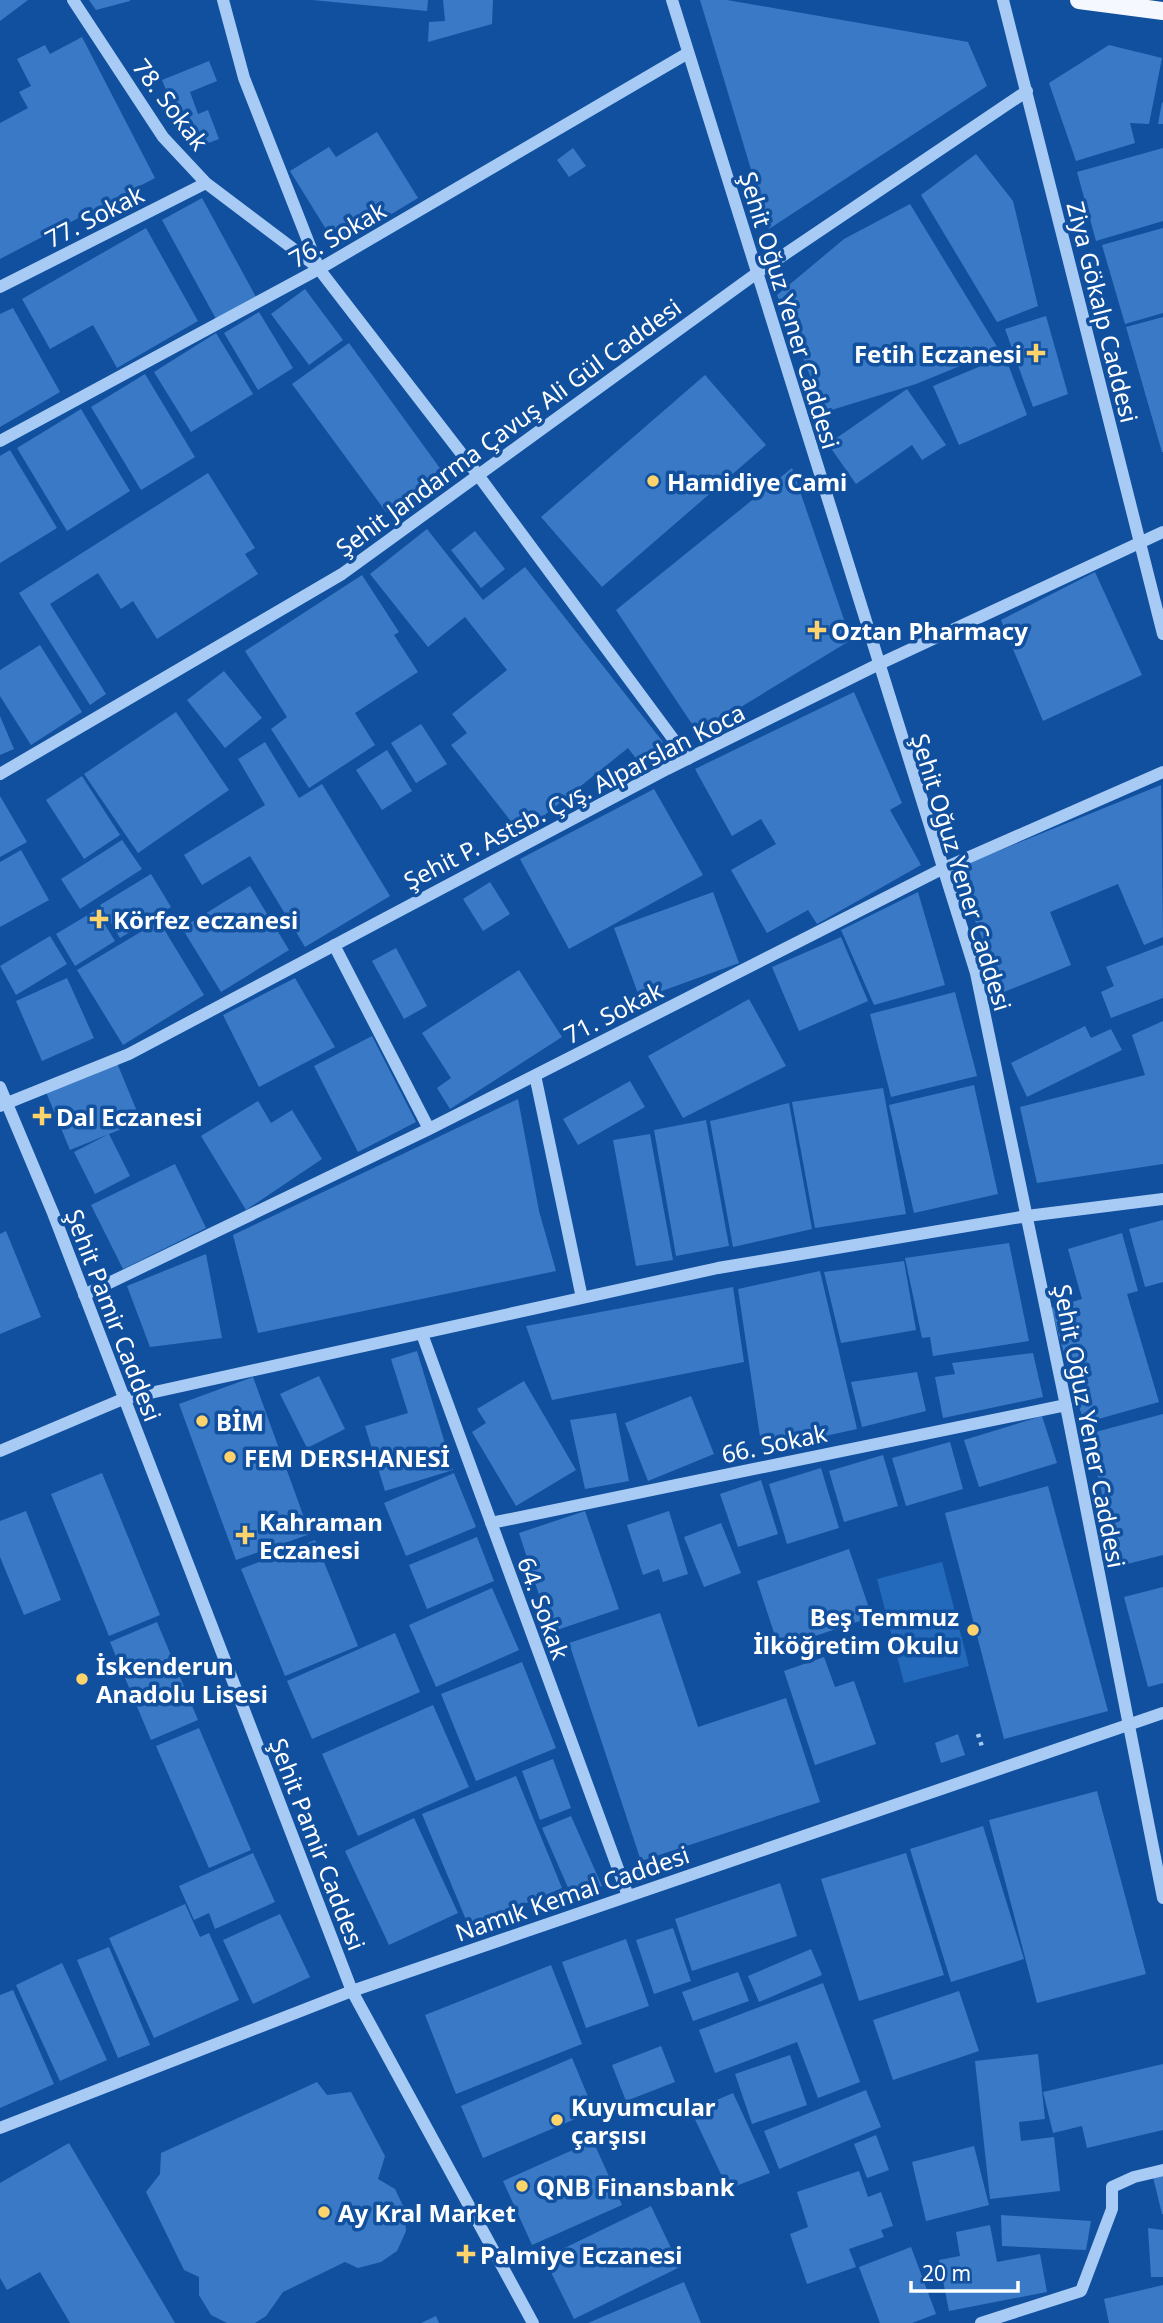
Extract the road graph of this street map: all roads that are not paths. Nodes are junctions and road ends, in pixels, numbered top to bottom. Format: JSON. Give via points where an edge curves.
{"nodes":[{"id":1,"x":72,"y":0,"type":"edge"},
{"id":2,"x":223,"y":0,"type":"edge"},
{"id":3,"x":672,"y":0,"type":"edge"},
{"id":4,"x":1003,"y":0,"type":"edge"},
{"id":5,"x":1079,"y":0,"type":"edge"},
{"id":6,"x":1163,"y":11,"type":"edge"},
{"id":7,"x":688,"y":53,"type":"junction"},
{"id":8,"x":1027,"y":91,"type":"junction"},
{"id":9,"x":206,"y":183,"type":"junction"},
{"id":10,"x":319,"y":269,"type":"junction"},
{"id":11,"x":757,"y":272,"type":"junction"},
{"id":12,"x":0,"y":287,"type":"edge"},
{"id":13,"x":0,"y":441,"type":"edge"},
{"id":14,"x":478,"y":475,"type":"junction"},
{"id":15,"x":1163,"y":532,"type":"edge"},
{"id":16,"x":1139,"y":544,"type":"junction"},
{"id":17,"x":1163,"y":634,"type":"edge"},
{"id":18,"x":877,"y":665,"type":"junction"},
{"id":19,"x":688,"y":759,"type":"junction"},
{"id":20,"x":1163,"y":772,"type":"edge"},
{"id":21,"x":0,"y":774,"type":"edge"},
{"id":22,"x":942,"y":869,"type":"junction"},
{"id":23,"x":334,"y":945,"type":"junction"},
{"id":24,"x":535,"y":1075,"type":"junction"},
{"id":25,"x":0,"y":1087,"type":"edge"},
{"id":26,"x":3,"y":1105,"type":"edge"},
{"id":27,"x":429,"y":1129,"type":"junction"},
{"id":28,"x":1163,"y":1199,"type":"edge"},
{"id":29,"x":1027,"y":1216,"type":"junction"},
{"id":30,"x":84,"y":1295,"type":"junction"},
{"id":31,"x":582,"y":1298,"type":"junction"},
{"id":32,"x":422,"y":1334,"type":"junction"},
{"id":33,"x":123,"y":1399,"type":"junction"},
{"id":34,"x":1066,"y":1405,"type":"junction"},
{"id":35,"x":0,"y":1451,"type":"edge"},
{"id":36,"x":491,"y":1523,"type":"junction"},
{"id":37,"x":1163,"y":1713,"type":"edge"},
{"id":38,"x":1127,"y":1724,"type":"junction"},
{"id":39,"x":628,"y":1896,"type":"junction"},
{"id":40,"x":1163,"y":1898,"type":"edge"},
{"id":41,"x":352,"y":1991,"type":"junction"},
{"id":42,"x":0,"y":2127,"type":"edge"},
{"id":43,"x":1163,"y":2170,"type":"edge"},
{"id":44,"x":533,"y":2323,"type":"edge"},
{"id":45,"x":981,"y":2323,"type":"edge"}],
"edges":[{"from":1,"to":9,"type":"street","name":"78. Sokak","via":[[163,137]]},
{"from":2,"to":10,"type":"street","via":[[244,78]]},
{"from":3,"to":7,"type":"street","name":"Şehit Oğuz Yener Caddesi"},
{"from":4,"to":8,"type":"street","name":"Ziya Gökalp Caddesi"},
{"from":5,"to":6,"type":"main road"},
{"from":7,"to":10,"type":"street","name":"76. Sokak"},
{"from":7,"to":11,"type":"street","name":"Şehit Oğuz Yener Caddesi"},
{"from":8,"to":11,"type":"street","name":"Şehit Jandarma Çavuş Ali Gül Caddesi"},
{"from":8,"to":16,"type":"street","name":"Ziya Gökalp Caddesi"},
{"from":9,"to":10,"type":"street","name":"78. Sokak"},
{"from":9,"to":12,"type":"street","name":"77. Sokak"},
{"from":10,"to":13,"type":"street","name":"76. Sokak"},
{"from":10,"to":14,"type":"street"},
{"from":11,"to":14,"type":"street","name":"Şehit Jandarma Çavuş Ali Gül Caddesi"},
{"from":11,"to":18,"type":"street","name":"Şehit Oğuz Yener Caddesi"},
{"from":14,"to":19,"type":"street"},
{"from":14,"to":21,"type":"street","name":"Şehit Jandarma Çavuş Ali Gül Caddesi","via":[[342,574]]},
{"from":15,"to":16,"type":"street","name":"Şehit P. Astsb. Çvş. Alparslan Koca"},
{"from":16,"to":17,"type":"street","name":"Ziya Gökalp Caddesi"},
{"from":16,"to":18,"type":"street","name":"Şehit P. Astsb. Çvş. Alparslan Koca"},
{"from":18,"to":19,"type":"street","name":"Şehit P. Astsb. Çvş. Alparslan Koca"},
{"from":18,"to":22,"type":"street","name":"Şehit Oğuz Yener Caddesi"},
{"from":19,"to":23,"type":"street","name":"Şehit P. Astsb. Çvş. Alparslan Koca"},
{"from":20,"to":22,"type":"street","name":"71. Sokak"},
{"from":22,"to":24,"type":"street","name":"71. Sokak"},
{"from":22,"to":29,"type":"street","name":"Şehit Oğuz Yener Caddesi","via":[[976,974]]},
{"from":23,"to":26,"type":"street","name":"Şehit P. Astsb. Çvş. Alparslan Koca","via":[[129,1054]]},
{"from":23,"to":27,"type":"street"},
{"from":24,"to":27,"type":"street","name":"71. Sokak"},
{"from":24,"to":31,"type":"street"},
{"from":25,"to":26,"type":"street","name":"Şehit Pamir Caddesi"},
{"from":26,"to":30,"type":"street","name":"Şehit Pamir Caddesi"},
{"from":27,"to":30,"type":"street","name":"71. Sokak"},
{"from":28,"to":29,"type":"street"},
{"from":29,"to":31,"type":"street","via":[[718,1268]]},
{"from":29,"to":34,"type":"street","name":"Şehit Oğuz Yener Caddesi"},
{"from":30,"to":33,"type":"street","name":"Şehit Pamir Caddesi"},
{"from":31,"to":32,"type":"street"},
{"from":32,"to":33,"type":"street"},
{"from":32,"to":36,"type":"street","name":"64. Sokak"},
{"from":33,"to":35,"type":"street"},
{"from":33,"to":41,"type":"street","name":"Şehit Pamir Caddesi"},
{"from":34,"to":36,"type":"street","name":"66. Sokak"},
{"from":34,"to":38,"type":"street","name":"Şehit Oğuz Yener Caddesi"},
{"from":36,"to":39,"type":"street","name":"64. Sokak"},
{"from":37,"to":38,"type":"street","name":"Namık Kemal Caddesi"},
{"from":38,"to":39,"type":"street","name":"Namık Kemal Caddesi"},
{"from":38,"to":40,"type":"street","name":"Şehit Oğuz Yener Caddesi"},
{"from":39,"to":41,"type":"street","name":"Namık Kemal Caddesi"},
{"from":41,"to":42,"type":"street","name":"Namık Kemal Caddesi"},
{"from":41,"to":44,"type":"street","name":"Şehit Pamir Caddesi"},
{"from":43,"to":45,"type":"street","via":[[1112,2186],[1112,2209],[1081,2291]]}]}
